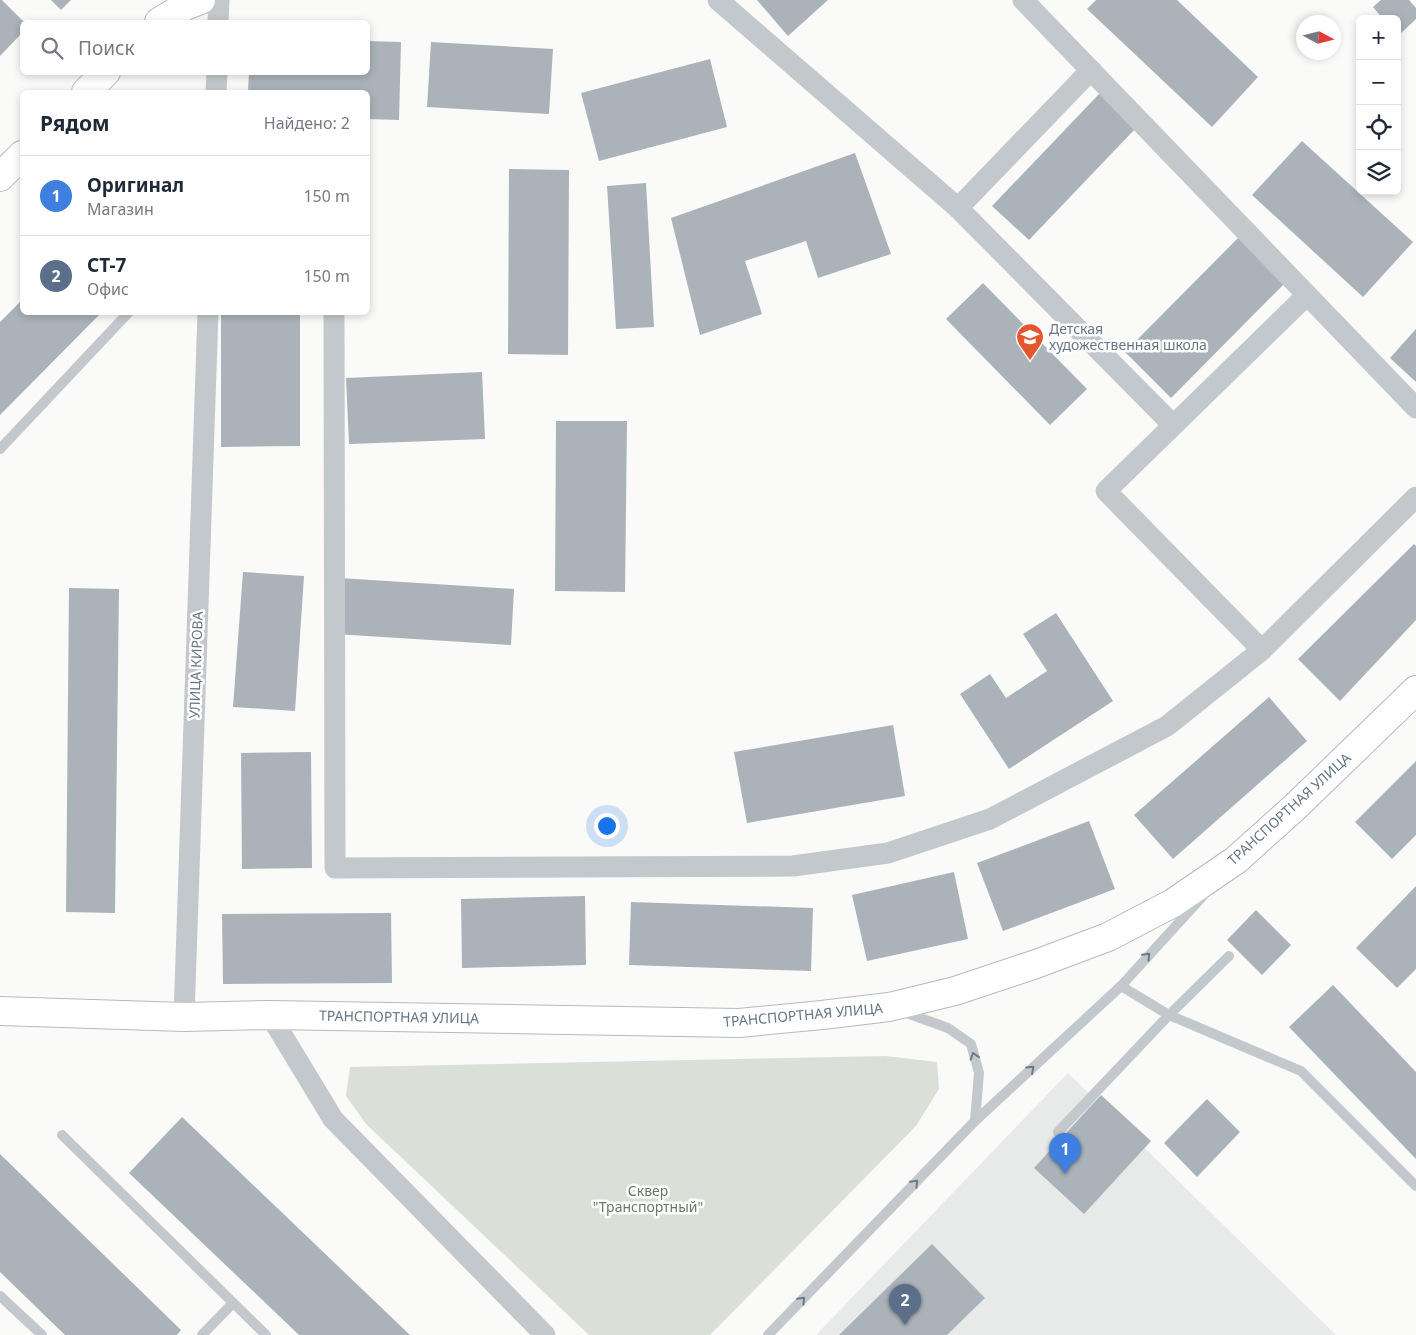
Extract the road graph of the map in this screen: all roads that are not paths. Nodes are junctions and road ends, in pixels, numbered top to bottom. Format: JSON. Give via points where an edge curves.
{"nodes":[{"id":1,"x":201,"y":0,"type":"edge"},
{"id":2,"x":219,"y":0,"type":"edge"},
{"id":3,"x":718,"y":0,"type":"edge"},
{"id":4,"x":1023,"y":0,"type":"edge"},
{"id":5,"x":162,"y":20,"type":"edge"},
{"id":6,"x":218,"y":20,"type":"edge"},
{"id":7,"x":1091,"y":70,"type":"junction"},
{"id":8,"x":103,"y":75,"type":"edge"},
{"id":9,"x":217,"y":75,"type":"edge"},
{"id":10,"x":88,"y":90,"type":"edge"},
{"id":11,"x":216,"y":90,"type":"edge"},
{"id":12,"x":20,"y":157,"type":"edge"},
{"id":13,"x":0,"y":177,"type":"edge"},
{"id":14,"x":958,"y":208,"type":"junction"},
{"id":15,"x":1307,"y":295,"type":"junction"},
{"id":16,"x":126,"y":315,"type":"edge"},
{"id":17,"x":208,"y":315,"type":"edge"},
{"id":18,"x":334,"y":315,"type":"edge"},
{"id":19,"x":1416,"y":408,"type":"edge"},
{"id":20,"x":1173,"y":425,"type":"junction"},
{"id":21,"x":0,"y":449,"type":"edge"},
{"id":22,"x":1416,"y":497,"type":"edge"},
{"id":23,"x":1262,"y":650,"type":"junction"},
{"id":24,"x":1416,"y":690,"type":"edge"},
{"id":25,"x":1236,"y":860,"type":"junction"},
{"id":26,"x":1229,"y":956,"type":"dead end"},
{"id":27,"x":1121,"y":986,"type":"junction"},
{"id":28,"x":889,"y":1007,"type":"junction"},
{"id":29,"x":0,"y":1011,"type":"edge"},
{"id":30,"x":270,"y":1015,"type":"junction"},
{"id":31,"x":1169,"y":1016,"type":"junction"},
{"id":32,"x":184,"y":1017,"type":"junction"},
{"id":33,"x":975,"y":1121,"type":"junction"},
{"id":34,"x":1058,"y":1132,"type":"dead end"},
{"id":35,"x":62,"y":1135,"type":"dead end"},
{"id":36,"x":1416,"y":1186,"type":"edge"},
{"id":37,"x":0,"y":1296,"type":"edge"},
{"id":38,"x":233,"y":1303,"type":"junction"},
{"id":39,"x":42,"y":1335,"type":"edge"},
{"id":40,"x":202,"y":1335,"type":"edge"},
{"id":41,"x":266,"y":1335,"type":"edge"},
{"id":42,"x":545,"y":1335,"type":"edge"},
{"id":43,"x":768,"y":1335,"type":"edge"}],
"edges":[{"from":1,"to":5,"type":"street"},
{"from":2,"to":6,"type":"street"},
{"from":3,"to":14,"type":"street"},
{"from":4,"to":7,"type":"street"},
{"from":7,"to":14,"type":"street"},
{"from":7,"to":15,"type":"street"},
{"from":8,"to":10,"type":"street"},
{"from":9,"to":11,"type":"street"},
{"from":12,"to":13,"type":"street"},
{"from":14,"to":20,"type":"street"},
{"from":15,"to":19,"type":"street"},
{"from":15,"to":20,"type":"street"},
{"from":16,"to":21,"type":"lane"},
{"from":17,"to":32,"type":"street","name":"УЛИЦА КИРОВА"},
{"from":18,"to":23,"type":"street","via":[[335,868],[793,866],[888,853],[990,819],[1158,731]]},
{"from":20,"to":23,"type":"street","via":[[1106,491]]},
{"from":22,"to":23,"type":"street"},
{"from":24,"to":25,"type":"street","name":"ТРАНСПОРТНАЯ УЛИЦА"},
{"from":27,"to":25,"type":"lane","one_way":true},
{"from":25,"to":28,"type":"street","name":"ТРАНСПОРТНАЯ УЛИЦА","via":[[1173,903],[1108,937],[955,991]]},
{"from":26,"to":31,"type":"lane"},
{"from":27,"to":31,"type":"lane"},
{"from":33,"to":27,"type":"lane","one_way":true},
{"from":28,"to":30,"type":"street","name":"ТРАНСПОРТНАЯ УЛИЦА","via":[[739,1023]]},
{"from":33,"to":28,"type":"lane","one_way":true,"via":[[979,1072],[971,1044],[948,1028]]},
{"from":29,"to":32,"type":"street","name":"ТРАНСПОРТНАЯ УЛИЦА"},
{"from":30,"to":32,"type":"street","name":"ТРАНСПОРТНАЯ УЛИЦА"},
{"from":30,"to":42,"type":"street","via":[[333,1118]]},
{"from":31,"to":34,"type":"lane"},
{"from":31,"to":36,"type":"lane","via":[[1301,1071]]},
{"from":43,"to":33,"type":"lane","one_way":true},
{"from":35,"to":38,"type":"lane"},
{"from":37,"to":39,"type":"lane"},
{"from":38,"to":40,"type":"lane"},
{"from":38,"to":41,"type":"lane"}]}
